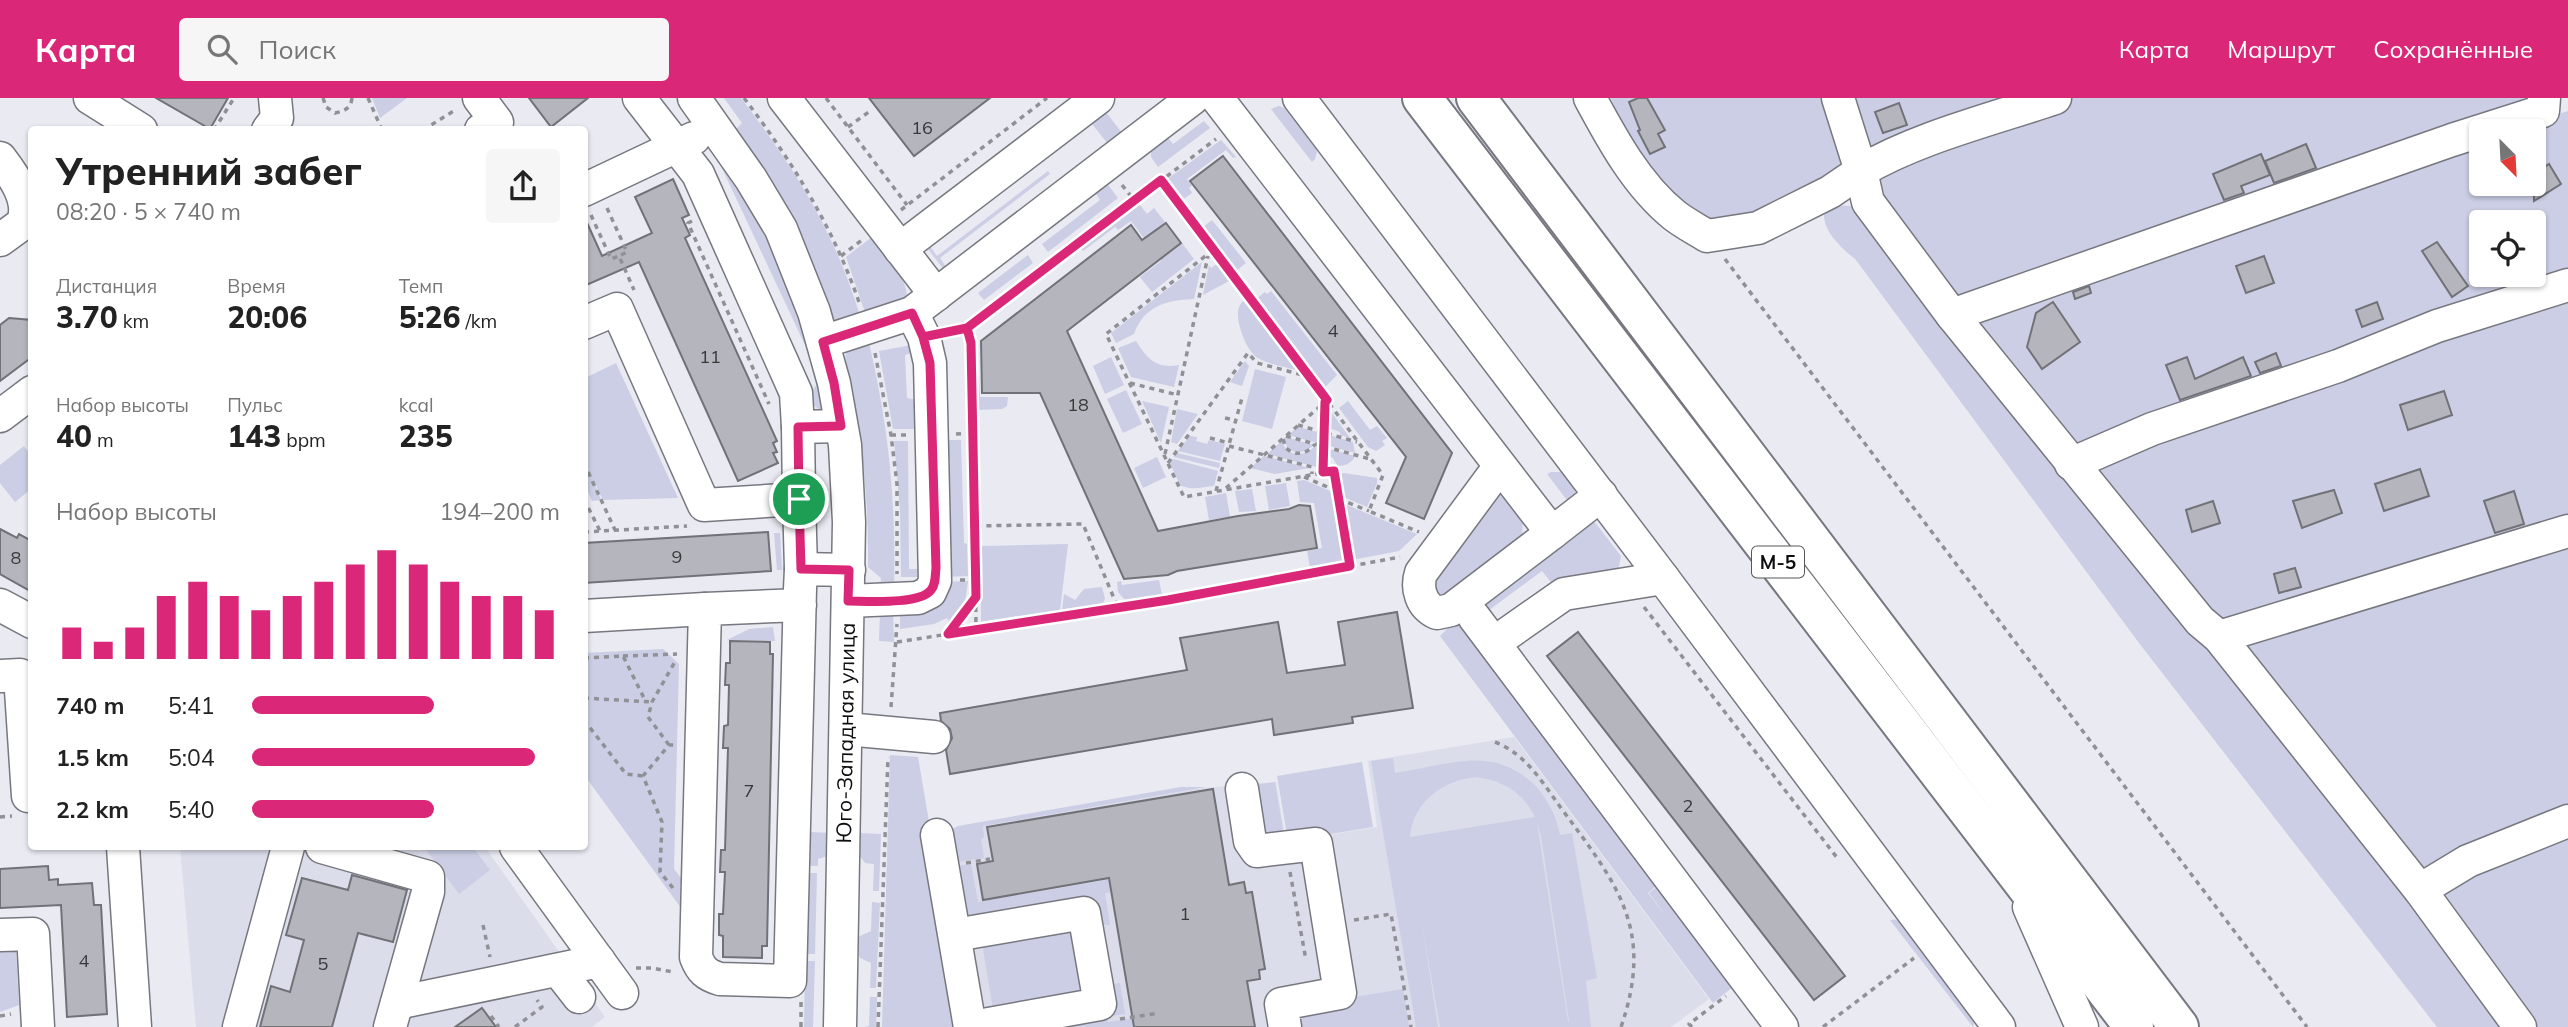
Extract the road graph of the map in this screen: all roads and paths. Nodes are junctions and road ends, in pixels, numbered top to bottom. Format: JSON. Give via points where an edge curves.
{"nodes":[{"id":1,"x":90,"y":98,"type":"edge"},
{"id":2,"x":234,"y":98,"type":"edge"},
{"id":3,"x":275,"y":98,"type":"edge"},
{"id":4,"x":323,"y":98,"type":"edge"},
{"id":5,"x":352,"y":98,"type":"edge"},
{"id":6,"x":368,"y":98,"type":"edge"},
{"id":7,"x":639,"y":98,"type":"edge"},
{"id":8,"x":694,"y":98,"type":"edge"},
{"id":9,"x":754,"y":98,"type":"edge"},
{"id":10,"x":785,"y":98,"type":"edge"},
{"id":11,"x":826,"y":98,"type":"edge"},
{"id":12,"x":1046,"y":98,"type":"edge"},
{"id":13,"x":1098,"y":98,"type":"edge"},
{"id":14,"x":1193,"y":98,"type":"edge"},
{"id":15,"x":1217,"y":98,"type":"edge"},
{"id":16,"x":1299,"y":98,"type":"edge"},
{"id":17,"x":1422,"y":98,"type":"edge"},
{"id":18,"x":1476,"y":98,"type":"edge"},
{"id":19,"x":1590,"y":98,"type":"edge"},
{"id":20,"x":1838,"y":98,"type":"edge"},
{"id":21,"x":2055,"y":98,"type":"edge"},
{"id":22,"x":2544,"y":98,"type":"edge"},
{"id":23,"x":748,"y":103,"type":"dead end"},
{"id":24,"x":474,"y":110,"type":"edge"},
{"id":25,"x":870,"y":111,"type":"dead end"},
{"id":26,"x":135,"y":126,"type":"edge"},
{"id":27,"x":216,"y":126,"type":"edge"},
{"id":28,"x":271,"y":126,"type":"edge"},
{"id":29,"x":380,"y":126,"type":"edge"},
{"id":30,"x":433,"y":126,"type":"edge"},
{"id":31,"x":848,"y":127,"type":"junction"},
{"id":32,"x":717,"y":128,"type":"junction"},
{"id":33,"x":1223,"y":133,"type":"dead end"},
{"id":34,"x":677,"y":146,"type":"junction"},
{"id":35,"x":0,"y":158,"type":"edge"},
{"id":36,"x":1861,"y":172,"type":"junction"},
{"id":37,"x":1161,"y":180,"type":"junction"},
{"id":38,"x":588,"y":188,"type":"edge"},
{"id":39,"x":908,"y":205,"type":"junction"},
{"id":40,"x":588,"y":214,"type":"edge"},
{"id":41,"x":699,"y":218,"type":"dead end"},
{"id":42,"x":1707,"y":236,"type":"junction"},
{"id":43,"x":891,"y":237,"type":"junction"},
{"id":44,"x":0,"y":240,"type":"edge"},
{"id":45,"x":1213,"y":250,"type":"junction"},
{"id":46,"x":1208,"y":254,"type":"junction"},
{"id":47,"x":619,"y":256,"type":"dead end"},
{"id":48,"x":841,"y":256,"type":"dead end"},
{"id":49,"x":2568,"y":285,"type":"edge"},
{"id":50,"x":924,"y":315,"type":"junction"},
{"id":51,"x":1952,"y":315,"type":"junction"},
{"id":52,"x":588,"y":321,"type":"edge"},
{"id":53,"x":967,"y":328,"type":"junction"},
{"id":54,"x":823,"y":342,"type":"junction"},
{"id":55,"x":1309,"y":376,"type":"junction"},
{"id":56,"x":1130,"y":383,"type":"junction"},
{"id":57,"x":28,"y":395,"type":"edge"},
{"id":58,"x":1178,"y":395,"type":"junction"},
{"id":59,"x":1242,"y":398,"type":"dead end"},
{"id":60,"x":1326,"y":401,"type":"junction"},
{"id":61,"x":769,"y":404,"type":"dead end"},
{"id":62,"x":0,"y":416,"type":"edge"},
{"id":63,"x":1225,"y":418,"type":"dead end"},
{"id":64,"x":1236,"y":420,"type":"junction"},
{"id":65,"x":1298,"y":425,"type":"junction"},
{"id":66,"x":841,"y":426,"type":"junction"},
{"id":67,"x":798,"y":427,"type":"junction"},
{"id":68,"x":1323,"y":432,"type":"junction"},
{"id":69,"x":1284,"y":437,"type":"junction"},
{"id":70,"x":1210,"y":438,"type":"dead end"},
{"id":71,"x":1359,"y":443,"type":"junction"},
{"id":72,"x":1229,"y":444,"type":"junction"},
{"id":73,"x":1315,"y":444,"type":"junction"},
{"id":74,"x":1323,"y":446,"type":"junction"},
{"id":75,"x":1264,"y":455,"type":"junction"},
{"id":76,"x":1164,"y":456,"type":"junction"},
{"id":77,"x":1372,"y":460,"type":"junction"},
{"id":78,"x":1168,"y":463,"type":"junction"},
{"id":79,"x":2071,"y":464,"type":"junction"},
{"id":80,"x":1500,"y":466,"type":"junction"},
{"id":81,"x":588,"y":472,"type":"edge"},
{"id":82,"x":1323,"y":472,"type":"junction"},
{"id":83,"x":1312,"y":474,"type":"junction"},
{"id":84,"x":1301,"y":476,"type":"junction"},
{"id":85,"x":1223,"y":490,"type":"junction"},
{"id":86,"x":1216,"y":491,"type":"junction"},
{"id":87,"x":1337,"y":491,"type":"junction"},
{"id":88,"x":1601,"y":495,"type":"junction"},
{"id":89,"x":799,"y":499,"type":"junction"},
{"id":90,"x":1339,"y":499,"type":"junction"},
{"id":91,"x":588,"y":507,"type":"edge"},
{"id":92,"x":1369,"y":511,"type":"junction"},
{"id":93,"x":975,"y":526,"type":"junction"},
{"id":94,"x":615,"y":530,"type":"dead end"},
{"id":95,"x":600,"y":531,"type":"dead end"},
{"id":96,"x":2568,"y":531,"type":"edge"},
{"id":97,"x":1552,"y":533,"type":"junction"},
{"id":98,"x":1417,"y":541,"type":"dead end"},
{"id":99,"x":1402,"y":556,"type":"dead end"},
{"id":100,"x":1350,"y":566,"type":"junction"},
{"id":101,"x":801,"y":569,"type":"junction"},
{"id":102,"x":1663,"y":578,"type":"junction"},
{"id":103,"x":848,"y":586,"type":"junction"},
{"id":104,"x":976,"y":597,"type":"junction"},
{"id":105,"x":1642,"y":604,"type":"dead end"},
{"id":106,"x":0,"y":605,"type":"edge"},
{"id":107,"x":800,"y":605,"type":"junction"},
{"id":108,"x":1118,"y":608,"type":"junction"},
{"id":109,"x":692,"y":610,"type":"junction"},
{"id":110,"x":588,"y":616,"type":"edge"},
{"id":111,"x":1474,"y":617,"type":"dead end"},
{"id":112,"x":28,"y":620,"type":"edge"},
{"id":113,"x":976,"y":630,"type":"junction"},
{"id":114,"x":948,"y":634,"type":"junction"},
{"id":115,"x":2219,"y":637,"type":"junction"},
{"id":116,"x":897,"y":642,"type":"dead end"},
{"id":117,"x":1494,"y":643,"type":"junction"},
{"id":118,"x":680,"y":654,"type":"junction"},
{"id":119,"x":623,"y":656,"type":"junction"},
{"id":120,"x":588,"y":658,"type":"edge"},
{"id":121,"x":17,"y":668,"type":"edge"},
{"id":122,"x":588,"y":698,"type":"edge"},
{"id":123,"x":646,"y":702,"type":"junction"},
{"id":124,"x":652,"y":702,"type":"junction"},
{"id":125,"x":588,"y":725,"type":"edge"},
{"id":126,"x":846,"y":729,"type":"junction"},
{"id":127,"x":28,"y":734,"type":"edge"},
{"id":128,"x":934,"y":737,"type":"dead end"},
{"id":129,"x":1494,"y":742,"type":"dead end"},
{"id":130,"x":669,"y":745,"type":"junction"},
{"id":131,"x":702,"y":747,"type":"junction"},
{"id":132,"x":643,"y":776,"type":"junction"},
{"id":133,"x":1242,"y":789,"type":"dead end"},
{"id":134,"x":20,"y":797,"type":"edge"},
{"id":135,"x":2568,"y":821,"type":"edge"},
{"id":136,"x":885,"y":826,"type":"dead end"},
{"id":137,"x":937,"y":835,"type":"dead end"},
{"id":138,"x":123,"y":850,"type":"edge"},
{"id":139,"x":287,"y":850,"type":"edge"},
{"id":140,"x":333,"y":850,"type":"edge"},
{"id":141,"x":518,"y":850,"type":"edge"},
{"id":142,"x":2010,"y":864,"type":"junction"},
{"id":143,"x":1287,"y":866,"type":"dead end"},
{"id":144,"x":1846,"y":870,"type":"dead end"},
{"id":145,"x":2420,"y":890,"type":"junction"},
{"id":146,"x":698,"y":919,"type":"junction"},
{"id":147,"x":1329,"y":924,"type":"junction"},
{"id":148,"x":483,"y":925,"type":"dead end"},
{"id":149,"x":0,"y":935,"type":"edge"},
{"id":150,"x":954,"y":935,"type":"junction"},
{"id":151,"x":1914,"y":958,"type":"dead end"},
{"id":152,"x":1307,"y":964,"type":"dead end"},
{"id":153,"x":558,"y":970,"type":"junction"},
{"id":154,"x":709,"y":976,"type":"junction"},
{"id":155,"x":611,"y":978,"type":"junction"},
{"id":156,"x":495,"y":983,"type":"junction"},
{"id":157,"x":1728,"y":994,"type":"dead end"},
{"id":158,"x":579,"y":997,"type":"dead end"},
{"id":159,"x":1159,"y":1013,"type":"dead end"},
{"id":160,"x":393,"y":1015,"type":"edge"},
{"id":161,"x":491,"y":1016,"type":"dead end"},
{"id":162,"x":1110,"y":1020,"type":"dead end"},
{"id":163,"x":38,"y":1027,"type":"edge"},
{"id":164,"x":135,"y":1027,"type":"edge"},
{"id":165,"x":239,"y":1027,"type":"edge"},
{"id":166,"x":499,"y":1027,"type":"edge"},
{"id":167,"x":840,"y":1027,"type":"edge"},
{"id":168,"x":878,"y":1027,"type":"edge"},
{"id":169,"x":971,"y":1027,"type":"edge"},
{"id":170,"x":1284,"y":1027,"type":"edge"},
{"id":171,"x":1411,"y":1027,"type":"edge"},
{"id":172,"x":1621,"y":1027,"type":"edge"},
{"id":173,"x":1692,"y":1027,"type":"edge"},
{"id":174,"x":1782,"y":1027,"type":"edge"},
{"id":175,"x":1823,"y":1027,"type":"edge"},
{"id":176,"x":1999,"y":1027,"type":"edge"},
{"id":177,"x":2082,"y":1027,"type":"edge"},
{"id":178,"x":2134,"y":1027,"type":"edge"},
{"id":179,"x":2179,"y":1027,"type":"edge"},
{"id":180,"x":2307,"y":1027,"type":"edge"},
{"id":181,"x":2521,"y":1027,"type":"edge"}],
"edges":[{"from":1,"to":26,"type":"street"},
{"from":2,"to":27,"type":"path"},
{"from":3,"to":28,"type":"street","via":[[277,118]]},
{"from":4,"to":5,"type":"path","via":[[335,113],[351,105]]},
{"from":6,"to":29,"type":"path"},
{"from":7,"to":34,"type":"street"},
{"from":8,"to":32,"type":"street","name":"Юго-Западная улица"},
{"from":9,"to":23,"type":"path"},
{"from":10,"to":43,"type":"street"},
{"from":11,"to":31,"type":"path"},
{"from":12,"to":39,"type":"path"},
{"from":13,"to":43,"type":"street"},
{"from":14,"to":50,"type":"street"},
{"from":15,"to":80,"type":"street"},
{"from":16,"to":88,"type":"street"},
{"from":17,"to":142,"type":"highway","number":"М-5"},
{"from":18,"to":179,"type":"highway","number":"М-5"},
{"from":19,"to":42,"type":"street","via":[[1614,141],[1650,189],[1674,214]]},
{"from":20,"to":36,"type":"street"},
{"from":21,"to":36,"type":"street","via":[[1924,143]]},
{"from":22,"to":51,"type":"street","via":[[2543,111]]},
{"from":24,"to":30,"type":"path"},
{"from":25,"to":31,"type":"path"},
{"from":31,"to":39,"type":"path"},
{"from":32,"to":34,"type":"street"},
{"from":32,"to":54,"type":"street","name":"Юго-Западная улица","via":[[781,229]]},
{"from":33,"to":37,"type":"path"},
{"from":34,"to":38,"type":"street"},
{"from":34,"to":67,"type":"street","via":[[698,174],[796,393]]},
{"from":35,"to":44,"type":"street","via":[[17,182],[25,212],[22,224]]},
{"from":36,"to":42,"type":"street","via":[[1758,228]]},
{"from":36,"to":51,"type":"street","via":[[1868,202]]},
{"from":37,"to":45,"type":"path"},
{"from":37,"to":53,"type":"path"},
{"from":39,"to":43,"type":"path"},
{"from":40,"to":47,"type":"path","via":[[606,206],[627,252]]},
{"from":41,"to":61,"type":"path","via":[[688,223]]},
{"from":42,"to":180,"type":"path"},
{"from":43,"to":48,"type":"path"},
{"from":43,"to":50,"type":"street"},
{"from":45,"to":46,"type":"path"},
{"from":45,"to":55,"type":"path"},
{"from":46,"to":56,"type":"path","via":[[1106,334]]},
{"from":46,"to":58,"type":"path"},
{"from":49,"to":79,"type":"street","via":[[2152,429]]},
{"from":50,"to":53,"type":"path"},
{"from":50,"to":54,"type":"street"},
{"from":50,"to":103,"type":"street","via":[[930,363],[934,584],[919,598]]},
{"from":51,"to":79,"type":"street"},
{"from":52,"to":89,"type":"street","via":[[617,309],[704,505]]},
{"from":53,"to":93,"type":"path"},
{"from":54,"to":66,"type":"street","name":"Юго-Западная улица"},
{"from":55,"to":60,"type":"path"},
{"from":55,"to":78,"type":"path","via":[[1257,363],[1248,353]]},
{"from":56,"to":58,"type":"path"},
{"from":56,"to":76,"type":"path"},
{"from":57,"to":62,"type":"street"},
{"from":58,"to":76,"type":"path"},
{"from":59,"to":64,"type":"path"},
{"from":60,"to":65,"type":"path"},
{"from":60,"to":68,"type":"path"},
{"from":60,"to":71,"type":"path"},
{"from":63,"to":64,"type":"path"},
{"from":64,"to":72,"type":"path"},
{"from":65,"to":68,"type":"path"},
{"from":65,"to":69,"type":"path"},
{"from":66,"to":67,"type":"street"},
{"from":66,"to":103,"type":"street","name":"Юго-Западная улица","via":[[849,522]]},
{"from":67,"to":89,"type":"street"},
{"from":68,"to":71,"type":"path"},
{"from":68,"to":74,"type":"path"},
{"from":69,"to":73,"type":"path"},
{"from":69,"to":73,"type":"path","via":[[1286,448],[1295,453],[1306,452]]},
{"from":69,"to":75,"type":"path"},
{"from":70,"to":72,"type":"path"},
{"from":71,"to":77,"type":"path"},
{"from":72,"to":75,"type":"path"},
{"from":72,"to":86,"type":"path"},
{"from":73,"to":74,"type":"path"},
{"from":74,"to":77,"type":"path"},
{"from":74,"to":82,"type":"path"},
{"from":75,"to":83,"type":"path","via":[[1312,467]]},
{"from":75,"to":85,"type":"path"},
{"from":76,"to":78,"type":"path"},
{"from":77,"to":92,"type":"path","via":[[1384,475]]},
{"from":78,"to":86,"type":"path","via":[[1184,497]]},
{"from":79,"to":115,"type":"street","via":[[2200,621]]},
{"from":80,"to":97,"type":"street"},
{"from":80,"to":97,"type":"street","via":[[1421,573],[1418,587],[1427,606],[1437,613],[1451,610]]},
{"from":81,"to":94,"type":"path"},
{"from":82,"to":83,"type":"path"},
{"from":82,"to":87,"type":"path","via":[[1334,471]]},
{"from":83,"to":84,"type":"path"},
{"from":84,"to":85,"type":"path"},
{"from":84,"to":87,"type":"path"},
{"from":85,"to":86,"type":"path"},
{"from":87,"to":90,"type":"path"},
{"from":88,"to":97,"type":"street"},
{"from":88,"to":102,"type":"street"},
{"from":89,"to":101,"type":"street"},
{"from":90,"to":92,"type":"path"},
{"from":90,"to":100,"type":"path"},
{"from":91,"to":95,"type":"path"},
{"from":92,"to":98,"type":"path","via":[[1424,533]]},
{"from":93,"to":104,"type":"path"},
{"from":93,"to":108,"type":"path","via":[[1083,524]]},
{"from":96,"to":115,"type":"street"},
{"from":99,"to":100,"type":"path"},
{"from":100,"to":108,"type":"path"},
{"from":101,"to":103,"type":"street"},
{"from":101,"to":107,"type":"street"},
{"from":102,"to":117,"type":"street","via":[[1564,594]]},
{"from":102,"to":176,"type":"street"},
{"from":103,"to":126,"type":"street","name":"Юго-Западная улица"},
{"from":104,"to":113,"type":"path"},
{"from":104,"to":114,"type":"path"},
{"from":105,"to":144,"type":"path"},
{"from":106,"to":112,"type":"street"},
{"from":107,"to":109,"type":"street"},
{"from":107,"to":154,"type":"street","via":[[790,981]]},
{"from":108,"to":113,"type":"path"},
{"from":109,"to":110,"type":"street"},
{"from":109,"to":118,"type":"path"},
{"from":109,"to":131,"type":"street"},
{"from":111,"to":117,"type":"street"},
{"from":113,"to":114,"type":"path"},
{"from":114,"to":116,"type":"path"},
{"from":115,"to":145,"type":"street"},
{"from":117,"to":174,"type":"street"},
{"from":118,"to":119,"type":"path"},
{"from":118,"to":124,"type":"path"},
{"from":119,"to":120,"type":"path"},
{"from":119,"to":123,"type":"path"},
{"from":121,"to":127,"type":"street"},
{"from":122,"to":123,"type":"path"},
{"from":123,"to":124,"type":"path"},
{"from":124,"to":130,"type":"path","via":[[648,717]]},
{"from":125,"to":132,"type":"path","via":[[625,774]]},
{"from":126,"to":128,"type":"street"},
{"from":126,"to":167,"type":"street","name":"Юго-Западная улица"},
{"from":127,"to":134,"type":"street"},
{"from":129,"to":172,"type":"path","via":[[1514,750],[1534,771],[1620,894],[1631,927],[1635,966]]},
{"from":130,"to":131,"type":"path"},
{"from":130,"to":132,"type":"path"},
{"from":131,"to":146,"type":"street"},
{"from":132,"to":146,"type":"path","via":[[663,821],[660,872]]},
{"from":133,"to":147,"type":"street","via":[[1250,841],[1257,851],[1316,844]]},
{"from":135,"to":145,"type":"street","via":[[2468,861]]},
{"from":136,"to":168,"type":"path"},
{"from":137,"to":150,"type":"street"},
{"from":138,"to":164,"type":"street"},
{"from":139,"to":165,"type":"street"},
{"from":140,"to":160,"type":"street","via":[[428,877],[428,892]]},
{"from":141,"to":155,"type":"street"},
{"from":142,"to":177,"type":"street"},
{"from":142,"to":178,"type":"highway","number":"М-5"},
{"from":143,"to":152,"type":"path"},
{"from":145,"to":181,"type":"street"},
{"from":146,"to":154,"type":"street","via":[[696,957]]},
{"from":147,"to":170,"type":"street","via":[[1340,993],[1281,1003]]},
{"from":147,"to":171,"type":"path","via":[[1391,914]]},
{"from":148,"to":156,"type":"path"},
{"from":149,"to":163,"type":"street","via":[[33,934]]},
{"from":150,"to":169,"type":"street"},
{"from":150,"to":169,"type":"street","via":[[1084,913],[1100,1004]]},
{"from":151,"to":175,"type":"path"},
{"from":153,"to":155,"type":"street"},
{"from":153,"to":156,"type":"street"},
{"from":153,"to":158,"type":"street"},
{"from":154,"to":155,"type":"path","via":[[637,967]]},
{"from":156,"to":160,"type":"street"},
{"from":157,"to":173,"type":"path","via":[[1689,1024]]},
{"from":159,"to":162,"type":"path"},
{"from":161,"to":166,"type":"path"}]}
